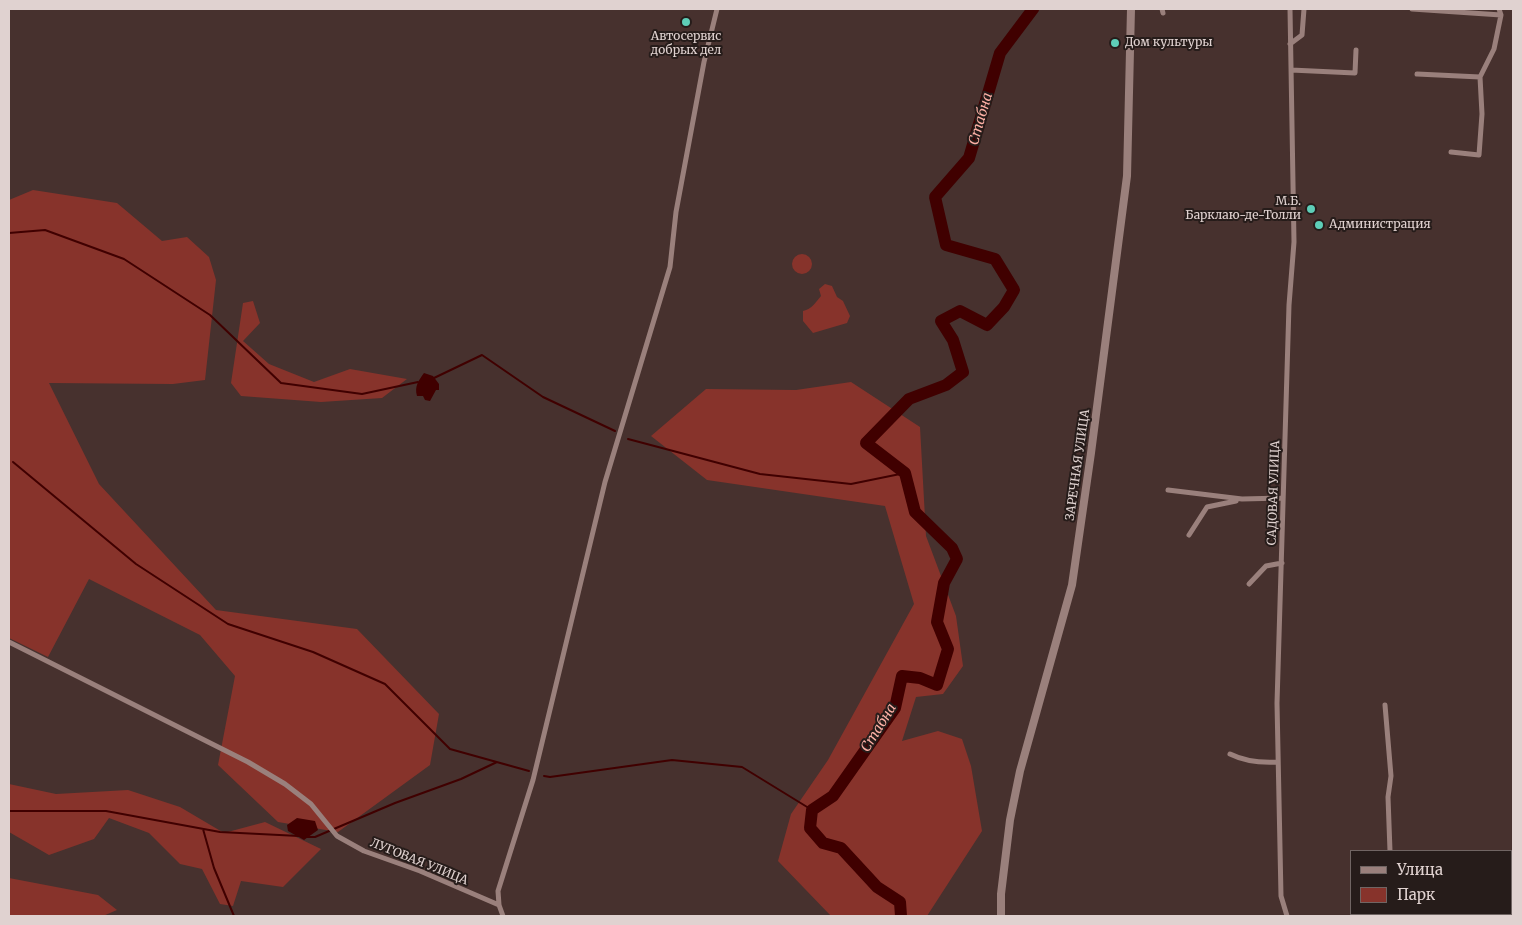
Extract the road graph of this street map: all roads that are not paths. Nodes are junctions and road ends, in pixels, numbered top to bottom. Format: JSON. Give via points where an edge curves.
{"nodes":[{"id":1,"x":717,"y":9,"type":"edge"},
{"id":2,"x":1131,"y":9,"type":"edge"},
{"id":3,"x":1290,"y":9,"type":"edge"},
{"id":4,"x":1304,"y":9,"type":"edge"},
{"id":5,"x":1412,"y":9,"type":"edge"},
{"id":6,"x":1500,"y":12,"type":"edge"},
{"id":7,"x":1290,"y":44,"type":"junction"},
{"id":8,"x":1356,"y":50,"type":"dead end"},
{"id":9,"x":1291,"y":70,"type":"junction"},
{"id":10,"x":1417,"y":74,"type":"dead end"},
{"id":11,"x":1480,"y":77,"type":"junction"},
{"id":12,"x":1451,"y":152,"type":"dead end"},
{"id":13,"x":1168,"y":490,"type":"dead end"},
{"id":14,"x":1284,"y":498,"type":"junction"},
{"id":15,"x":1242,"y":499,"type":"junction"},
{"id":16,"x":1189,"y":535,"type":"dead end"},
{"id":17,"x":1282,"y":563,"type":"junction"},
{"id":18,"x":1249,"y":584,"type":"dead end"},
{"id":19,"x":9,"y":642,"type":"edge"},
{"id":20,"x":1385,"y":705,"type":"dead end"},
{"id":21,"x":1230,"y":754,"type":"dead end"},
{"id":22,"x":1278,"y":762,"type":"junction"},
{"id":23,"x":1390,"y":850,"type":"edge"},
{"id":24,"x":498,"y":905,"type":"junction"},
{"id":25,"x":503,"y":916,"type":"edge"},
{"id":26,"x":1001,"y":916,"type":"edge"},
{"id":27,"x":1287,"y":916,"type":"edge"}],
"edges":[{"from":1,"to":24,"type":"street","via":[[704,62],[670,267],[606,482],[533,780],[498,891]]},
{"from":2,"to":26,"type":"street","name":"ЗАРЕЧНАЯ УЛИЦА","via":[[1127,176],[1090,463],[1072,585],[1020,771],[1010,820]]},
{"from":3,"to":7,"type":"street","name":"САДОВАЯ УЛИЦА"},
{"from":4,"to":7,"type":"street","via":[[1302,35]]},
{"from":5,"to":6,"type":"street"},
{"from":6,"to":11,"type":"street","via":[[1494,48]]},
{"from":7,"to":9,"type":"street","name":"САДОВАЯ УЛИЦА"},
{"from":8,"to":9,"type":"street","via":[[1355,73]]},
{"from":9,"to":14,"type":"street","name":"САДОВАЯ УЛИЦА","via":[[1294,242],[1289,305]]},
{"from":10,"to":11,"type":"street"},
{"from":11,"to":12,"type":"street","via":[[1482,114],[1478,155]]},
{"from":13,"to":15,"type":"street"},
{"from":14,"to":15,"type":"street"},
{"from":14,"to":17,"type":"street","name":"САДОВАЯ УЛИЦА"},
{"from":15,"to":16,"type":"street","via":[[1207,508]]},
{"from":17,"to":18,"type":"street","via":[[1266,566]]},
{"from":17,"to":22,"type":"street","name":"САДОВАЯ УЛИЦА"},
{"from":19,"to":24,"type":"street","name":"ЛУГОВАЯ УЛИЦА","via":[[248,762],[285,784],[311,804],[335,834],[364,850]]},
{"from":20,"to":23,"type":"street","via":[[1391,776],[1388,797]]},
{"from":21,"to":22,"type":"street","via":[[1257,763]]},
{"from":22,"to":27,"type":"street","name":"САДОВАЯ УЛИЦА","via":[[1281,896]]},
{"from":24,"to":25,"type":"street"}]}
